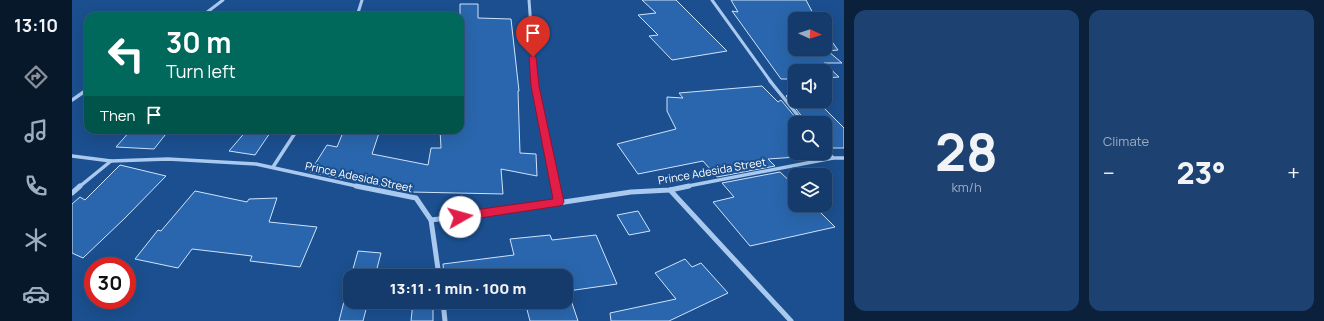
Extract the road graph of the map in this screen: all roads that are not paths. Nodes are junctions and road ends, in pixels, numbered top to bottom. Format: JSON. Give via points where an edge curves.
{"nodes":[{"id":1,"x":224,"y":0,"type":"edge"},
{"id":2,"x":362,"y":0,"type":"edge"},
{"id":3,"x":529,"y":0,"type":"edge"},
{"id":4,"x":712,"y":0,"type":"edge"},
{"id":5,"x":208,"y":12,"type":"edge"},
{"id":6,"x":358,"y":12,"type":"edge"},
{"id":7,"x":84,"y":92,"type":"edge"},
{"id":8,"x":72,"y":100,"type":"edge"},
{"id":9,"x":798,"y":116,"type":"edge"},
{"id":10,"x":294,"y":134,"type":"edge"},
{"id":11,"x":72,"y":156,"type":"edge"},
{"id":12,"x":832,"y":158,"type":"edge"},
{"id":13,"x":844,"y":158,"type":"edge"},
{"id":14,"x":822,"y":160,"type":"edge"},
{"id":15,"x":111,"y":161,"type":"junction"},
{"id":16,"x":273,"y":167,"type":"junction"},
{"id":17,"x":670,"y":190,"type":"junction"},
{"id":18,"x":72,"y":193,"type":"edge"},
{"id":19,"x":559,"y":202,"type":"junction"},
{"id":20,"x":431,"y":220,"type":"junction"},
{"id":21,"x":438,"y":269,"type":"edge"},
{"id":22,"x":444,"y":309,"type":"edge"},
{"id":23,"x":445,"y":321,"type":"edge"},
{"id":24,"x":791,"y":321,"type":"edge"}],
"edges":[{"from":1,"to":5,"type":"street"},
{"from":2,"to":6,"type":"street"},
{"from":3,"to":19,"type":"street","via":[[535,86]]},
{"from":4,"to":9,"type":"street","via":[[764,74]]},
{"from":7,"to":8,"type":"street"},
{"from":10,"to":16,"type":"street"},
{"from":11,"to":15,"type":"street","name":"Prince Adesida Street"},
{"from":12,"to":13,"type":"street","name":"Prince Adesida Street"},
{"from":14,"to":17,"type":"street","name":"Prince Adesida Street"},
{"from":15,"to":16,"type":"street","name":"Prince Adesida Street","via":[[168,159]]},
{"from":15,"to":18,"type":"street"},
{"from":16,"to":20,"type":"street","name":"Prince Adesida Street","via":[[416,198]]},
{"from":17,"to":19,"type":"street","name":"Prince Adesida Street","via":[[630,192]]},
{"from":17,"to":24,"type":"street"},
{"from":19,"to":20,"type":"street","name":"Prince Adesida Street"},
{"from":20,"to":21,"type":"street"},
{"from":22,"to":23,"type":"street"}]}
